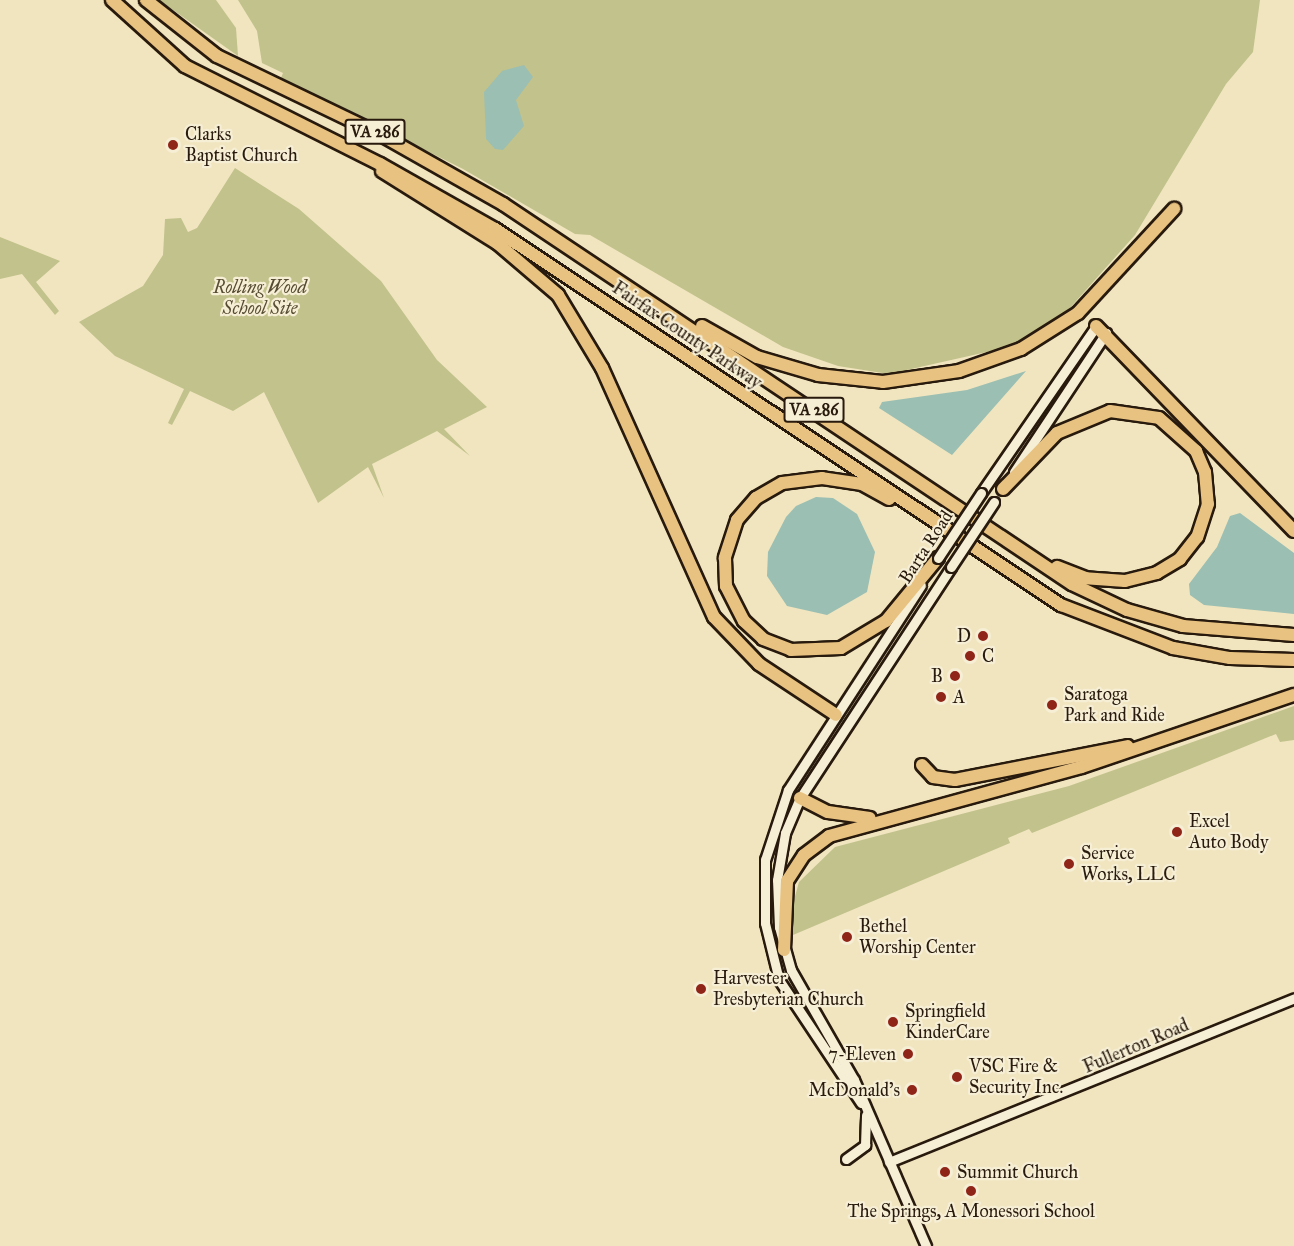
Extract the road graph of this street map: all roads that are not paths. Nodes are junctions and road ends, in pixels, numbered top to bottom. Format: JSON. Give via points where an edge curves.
{"nodes":[{"id":1,"x":112,"y":0,"type":"edge"},
{"id":2,"x":146,"y":0,"type":"edge"},
{"id":3,"x":357,"y":152,"type":"junction"},
{"id":4,"x":1174,"y":208,"type":"dead end"},
{"id":5,"x":642,"y":296,"type":"junction"},
{"id":6,"x":1101,"y":329,"type":"junction"},
{"id":7,"x":1003,"y":489,"type":"junction"},
{"id":8,"x":985,"y":524,"type":"junction"},
{"id":9,"x":943,"y":528,"type":"junction"},
{"id":10,"x":1294,"y":531,"type":"edge"},
{"id":11,"x":938,"y":558,"type":"junction"},
{"id":12,"x":1294,"y":635,"type":"edge"},
{"id":13,"x":1294,"y":660,"type":"edge"},
{"id":14,"x":1294,"y":695,"type":"edge"},
{"id":15,"x":836,"y":715,"type":"junction"},
{"id":16,"x":1230,"y":719,"type":"junction"},
{"id":17,"x":849,"y":722,"type":"junction"},
{"id":18,"x":922,"y":765,"type":"dead end"},
{"id":19,"x":800,"y":798,"type":"junction"},
{"id":20,"x":904,"y":815,"type":"junction"},
{"id":21,"x":784,"y":950,"type":"junction"},
{"id":22,"x":1294,"y":998,"type":"edge"},
{"id":23,"x":866,"y":1110,"type":"junction"},
{"id":24,"x":846,"y":1159,"type":"dead end"},
{"id":25,"x":889,"y":1162,"type":"junction"},
{"id":26,"x":926,"y":1246,"type":"edge"}],
"edges":[{"from":1,"to":3,"type":"highway","name":"Fairfax County Parkway","number":"VA 286","via":[[185,66]]},
{"from":2,"to":5,"type":"highway","name":"Fairfax County Parkway","number":"VA 286","via":[[211,52],[436,164]]},
{"from":3,"to":9,"type":"highway","name":"Fairfax County Parkway","number":"VA 286","via":[[510,238]]},
{"from":3,"to":15,"type":"highway","via":[[399,185],[503,247],[558,295],[599,361],[714,617],[759,664]]},
{"from":4,"to":5,"type":"highway","via":[[1109,286],[1061,325],[995,360],[934,377],[871,381],[793,369],[736,347]]},
{"from":5,"to":8,"type":"highway","name":"Fairfax County Parkway","number":"VA 286"},
{"from":6,"to":7,"type":"main road","name":"Barta Road"},
{"from":6,"to":10,"type":"highway"},
{"from":6,"to":11,"type":"main road","name":"Barta Road","bridge":true},
{"from":7,"to":8,"type":"highway","via":[[1063,428],[1102,413],[1128,410],[1160,418],[1186,438],[1203,465],[1208,496],[1201,529],[1186,552],[1165,569],[1133,580],[1066,572]]},
{"from":7,"to":17,"type":"main road","name":"Barta Road","bridge":true},
{"from":8,"to":12,"type":"highway","name":"Fairfax County Parkway","number":"VA 286","via":[[1072,584],[1127,610],[1222,633]]},
{"from":9,"to":11,"type":"highway","via":[[862,484],[833,478],[792,481],[764,492],[737,520],[726,549],[724,577],[739,614],[756,634],[781,647],[821,652],[850,644],[878,628]]},
{"from":9,"to":13,"type":"highway","name":"Fairfax County Parkway","number":"VA 286","via":[[1061,605],[1115,630],[1211,656]]},
{"from":11,"to":15,"type":"main road","name":"Barta Road"},
{"from":14,"to":16,"type":"highway"},
{"from":15,"to":17,"type":"main road"},
{"from":15,"to":23,"type":"main road","name":"Barta Road","via":[[788,790],[765,860],[769,948],[792,1005]]},
{"from":16,"to":18,"type":"highway","via":[[961,780],[936,778]]},
{"from":16,"to":20,"type":"highway","via":[[1082,767]]},
{"from":17,"to":19,"type":"main road","name":"Barta Road"},
{"from":19,"to":20,"type":"highway","via":[[842,816]]},
{"from":19,"to":21,"type":"main road","name":"Barta Road","via":[[778,867],[776,904]]},
{"from":20,"to":21,"type":"highway","via":[[836,832],[799,861],[783,896]]},
{"from":21,"to":23,"type":"main road","name":"Barta Road","via":[[800,991]]},
{"from":22,"to":25,"type":"main road","name":"Fullerton Road"},
{"from":23,"to":24,"type":"main road","via":[[865,1145]]},
{"from":23,"to":25,"type":"main road"},
{"from":25,"to":26,"type":"main road"}]}
